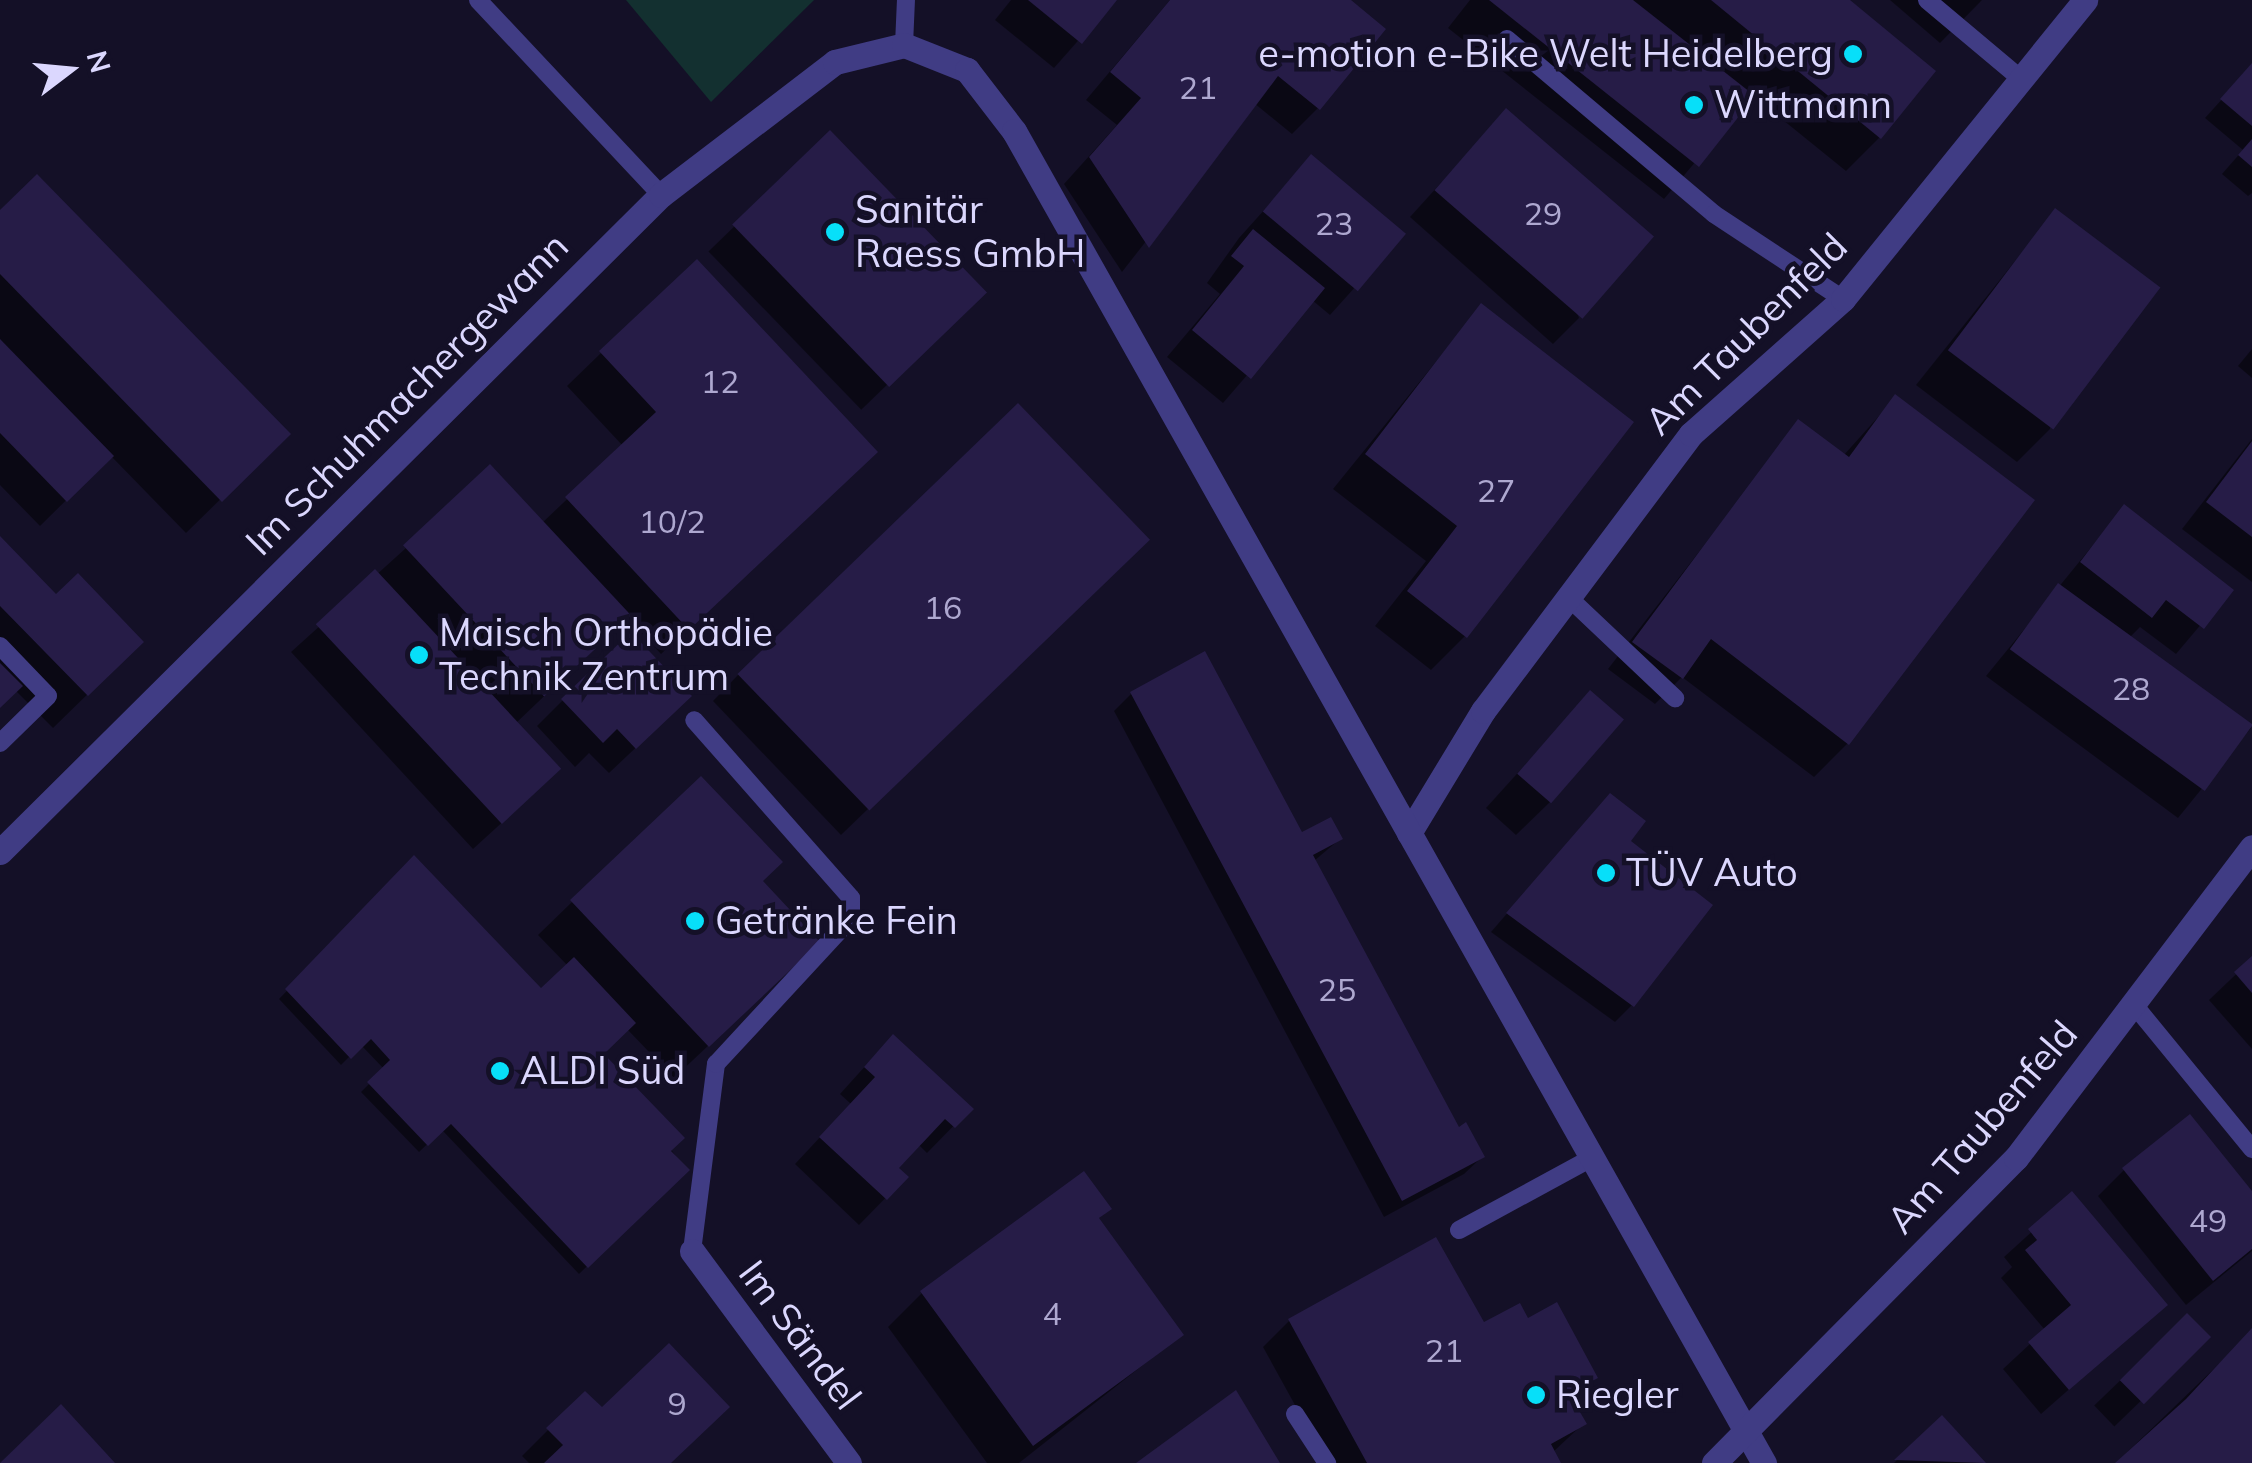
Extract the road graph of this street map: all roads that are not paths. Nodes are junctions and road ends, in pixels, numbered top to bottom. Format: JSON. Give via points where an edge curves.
{"nodes":[{"id":1,"x":478,"y":0,"type":"edge"},
{"id":2,"x":906,"y":0,"type":"edge"},
{"id":3,"x":1927,"y":0,"type":"edge"},
{"id":4,"x":2086,"y":0,"type":"edge"},
{"id":5,"x":1507,"y":39,"type":"dead end"},
{"id":6,"x":904,"y":45,"type":"junction"},
{"id":7,"x":2021,"y":79,"type":"junction"},
{"id":8,"x":661,"y":195,"type":"junction"},
{"id":9,"x":1843,"y":299,"type":"junction"},
{"id":10,"x":1567,"y":596,"type":"junction"},
{"id":11,"x":0,"y":646,"type":"edge"},
{"id":12,"x":1675,"y":698,"type":"dead end"},
{"id":13,"x":694,"y":720,"type":"dead end"},
{"id":14,"x":0,"y":743,"type":"edge"},
{"id":15,"x":1409,"y":833,"type":"junction"},
{"id":16,"x":2252,"y":847,"type":"edge"},
{"id":17,"x":0,"y":852,"type":"edge"},
{"id":18,"x":2136,"y":1006,"type":"junction"},
{"id":19,"x":2252,"y":1149,"type":"edge"},
{"id":20,"x":1590,"y":1159,"type":"junction"},
{"id":21,"x":1459,"y":1230,"type":"dead end"},
{"id":22,"x":692,"y":1251,"type":"joint"},
{"id":23,"x":1294,"y":1414,"type":"dead end"},
{"id":24,"x":1744,"y":1436,"type":"junction"},
{"id":25,"x":848,"y":1463,"type":"edge"},
{"id":26,"x":1327,"y":1463,"type":"edge"},
{"id":27,"x":1714,"y":1463,"type":"edge"},
{"id":28,"x":1764,"y":1463,"type":"edge"}],
"edges":[{"from":1,"to":8,"type":"lane"},
{"from":2,"to":6,"type":"lane"},
{"from":3,"to":7,"type":"lane"},
{"from":4,"to":7,"type":"street","name":"Am Taubenfeld"},
{"from":5,"to":9,"type":"lane","via":[[1714,214]]},
{"from":6,"to":8,"type":"street","name":"Im Schuhmachergewann","via":[[835,62]]},
{"from":6,"to":15,"type":"street","via":[[967,70],[1014,131]]},
{"from":7,"to":9,"type":"street","name":"Am Taubenfeld"},
{"from":8,"to":17,"type":"street","name":"Im Schuhmachergewann"},
{"from":9,"to":10,"type":"street","name":"Am Taubenfeld","via":[[1690,434]]},
{"from":10,"to":12,"type":"lane"},
{"from":10,"to":15,"type":"street","name":"Am Taubenfeld"},
{"from":11,"to":14,"type":"lane","via":[[48,696]]},
{"from":13,"to":22,"type":"lane","via":[[851,898],[852,918],[716,1064]]},
{"from":15,"to":20,"type":"street"},
{"from":16,"to":18,"type":"street","name":"Am Taubenfeld"},
{"from":18,"to":19,"type":"lane"},
{"from":18,"to":24,"type":"street","name":"Am Taubenfeld","via":[[2016,1158]]},
{"from":20,"to":21,"type":"lane"},
{"from":20,"to":24,"type":"street"},
{"from":22,"to":25,"type":"street","name":"Im Sändel"},
{"from":23,"to":26,"type":"lane"},
{"from":24,"to":27,"type":"street","name":"Am Taubenfeld"},
{"from":24,"to":28,"type":"street"}]}
